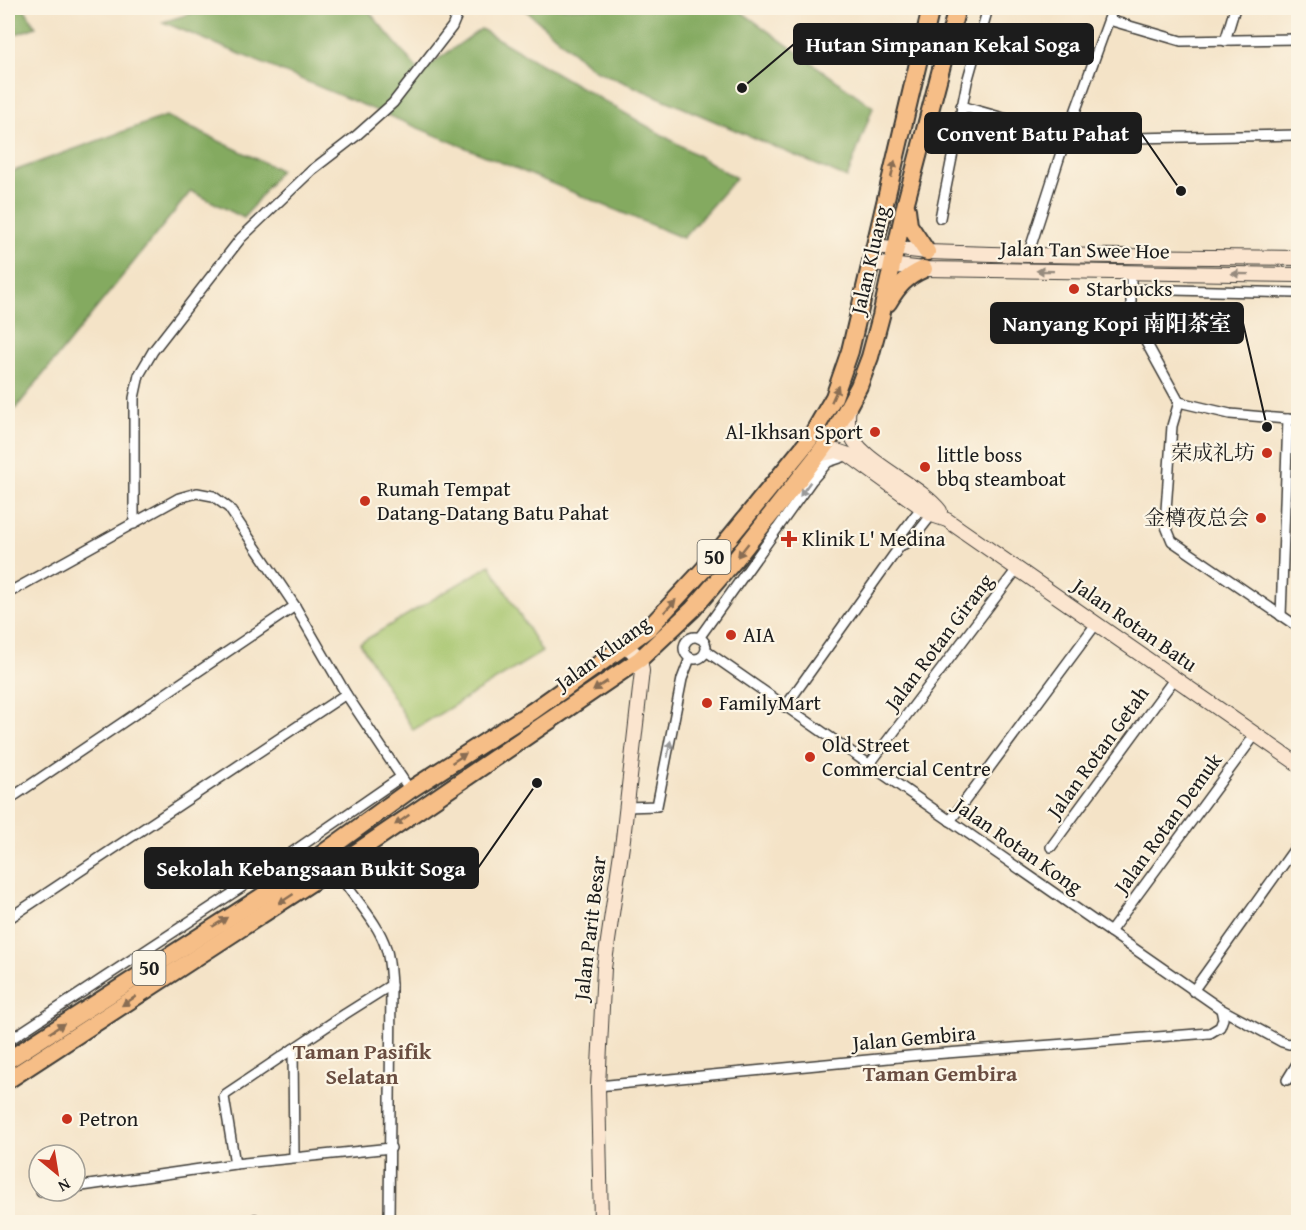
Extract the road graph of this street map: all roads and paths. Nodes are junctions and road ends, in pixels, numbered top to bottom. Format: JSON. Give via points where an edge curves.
{"nodes":[{"id":1,"x":460,"y":8,"type":"edge"},
{"id":2,"x":931,"y":8,"type":"edge"},
{"id":3,"x":957,"y":8,"type":"edge"},
{"id":4,"x":988,"y":8,"type":"edge"},
{"id":5,"x":1113,"y":8,"type":"edge"},
{"id":6,"x":1235,"y":8,"type":"edge"},
{"id":7,"x":1109,"y":20,"type":"junction"},
{"id":8,"x":1299,"y":39,"type":"edge"},
{"id":9,"x":1225,"y":41,"type":"junction"},
{"id":10,"x":962,"y":106,"type":"junction"},
{"id":11,"x":1299,"y":135,"type":"edge"},
{"id":12,"x":1066,"y":137,"type":"junction"},
{"id":13,"x":906,"y":202,"type":"junction"},
{"id":14,"x":940,"y":218,"type":"dead end"},
{"id":15,"x":875,"y":246,"type":"junction"},
{"id":16,"x":897,"y":249,"type":"junction"},
{"id":17,"x":927,"y":252,"type":"junction"},
{"id":18,"x":1028,"y":255,"type":"junction"},
{"id":19,"x":1299,"y":258,"type":"edge"},
{"id":20,"x":872,"y":263,"type":"junction"},
{"id":21,"x":892,"y":266,"type":"junction"},
{"id":22,"x":924,"y":269,"type":"junction"},
{"id":23,"x":1131,"y":272,"type":"junction"},
{"id":24,"x":1299,"y":275,"type":"edge"},
{"id":25,"x":1130,"y":289,"type":"junction"},
{"id":26,"x":1299,"y":293,"type":"edge"},
{"id":27,"x":881,"y":316,"type":"junction"},
{"id":28,"x":1179,"y":402,"type":"junction"},
{"id":29,"x":849,"y":406,"type":"junction"},
{"id":30,"x":1288,"y":419,"type":"junction"},
{"id":31,"x":1299,"y":420,"type":"edge"},
{"id":32,"x":849,"y":454,"type":"junction"},
{"id":33,"x":818,"y":455,"type":"junction"},
{"id":34,"x":930,"y":507,"type":"junction"},
{"id":35,"x":134,"y":524,"type":"junction"},
{"id":36,"x":1017,"y":569,"type":"junction"},
{"id":37,"x":8,"y":593,"type":"edge"},
{"id":38,"x":294,"y":606,"type":"junction"},
{"id":39,"x":1281,"y":616,"type":"junction"},
{"id":40,"x":1096,"y":624,"type":"junction"},
{"id":41,"x":1299,"y":627,"type":"edge"},
{"id":42,"x":699,"y":638,"type":"junction"},
{"id":43,"x":626,"y":645,"type":"junction"},
{"id":44,"x":706,"y":651,"type":"junction"},
{"id":45,"x":690,"y":658,"type":"junction"},
{"id":46,"x":640,"y":659,"type":"junction"},
{"id":47,"x":1175,"y":678,"type":"junction"},
{"id":48,"x":346,"y":694,"type":"junction"},
{"id":49,"x":785,"y":707,"type":"junction"},
{"id":50,"x":1256,"y":735,"type":"junction"},
{"id":51,"x":1299,"y":764,"type":"edge"},
{"id":52,"x":868,"y":765,"type":"junction"},
{"id":53,"x":406,"y":784,"type":"junction"},
{"id":54,"x":450,"y":787,"type":"junction"},
{"id":55,"x":8,"y":800,"type":"edge"},
{"id":56,"x":626,"y":807,"type":"junction"},
{"id":57,"x":950,"y":821,"type":"junction"},
{"id":58,"x":1299,"y":844,"type":"edge"},
{"id":59,"x":1051,"y":847,"type":"dead end"},
{"id":60,"x":335,"y":867,"type":"junction"},
{"id":61,"x":8,"y":919,"type":"edge"},
{"id":62,"x":1110,"y":933,"type":"junction"},
{"id":63,"x":113,"y":979,"type":"junction"},
{"id":64,"x":391,"y":985,"type":"junction"},
{"id":65,"x":1193,"y":991,"type":"junction"},
{"id":66,"x":1221,"y":1010,"type":"junction"},
{"id":67,"x":8,"y":1041,"type":"edge"},
{"id":68,"x":1294,"y":1042,"type":"edge"},
{"id":69,"x":293,"y":1049,"type":"junction"},
{"id":70,"x":1299,"y":1051,"type":"edge"},
{"id":71,"x":8,"y":1060,"type":"edge"},
{"id":72,"x":1299,"y":1062,"type":"edge"},
{"id":73,"x":8,"y":1080,"type":"edge"},
{"id":74,"x":1287,"y":1080,"type":"dead end"},
{"id":75,"x":604,"y":1085,"type":"junction"},
{"id":76,"x":391,"y":1148,"type":"junction"},
{"id":77,"x":294,"y":1157,"type":"junction"},
{"id":78,"x":235,"y":1164,"type":"junction"},
{"id":79,"x":87,"y":1185,"type":"edge"},
{"id":80,"x":389,"y":1222,"type":"edge"},
{"id":81,"x":601,"y":1222,"type":"edge"}],
"edges":[{"from":1,"to":35,"type":"street","via":[[452,27],[393,103],[312,170],[241,238],[153,351],[139,375],[134,398]]},
{"from":15,"to":2,"type":"highway","name":"Jalan Kluang","number":"50","one_way":true},
{"from":3,"to":13,"type":"highway","name":"Jalan Kluang","number":"50"},
{"from":4,"to":10,"type":"street"},
{"from":5,"to":7,"type":"street"},
{"from":6,"to":9,"type":"street"},
{"from":7,"to":9,"type":"street","via":[[1174,41]]},
{"from":7,"to":12,"type":"street"},
{"from":8,"to":9,"type":"street"},
{"from":10,"to":12,"type":"street"},
{"from":10,"to":14,"type":"street"},
{"from":11,"to":12,"type":"street"},
{"from":12,"to":18,"type":"street"},
{"from":13,"to":16,"type":"highway","name":"Jalan Kluang","number":"50"},
{"from":13,"to":17,"type":"highway","via":[[909,225]]},
{"from":15,"to":16,"type":"street","name":"Jalan Tan Swee Hoe"},
{"from":15,"to":20,"type":"highway","name":"Jalan Kluang","number":"50"},
{"from":16,"to":17,"type":"street","name":"Jalan Tan Swee Hoe"},
{"from":16,"to":21,"type":"highway","name":"Jalan Kluang","number":"50"},
{"from":17,"to":18,"type":"street","name":"Jalan Tan Swee Hoe"},
{"from":18,"to":19,"type":"street","name":"Jalan Tan Swee Hoe"},
{"from":20,"to":21,"type":"street","name":"Jalan Tan Swee Hoe"},
{"from":43,"to":20,"type":"highway","name":"Jalan Kluang","number":"50","one_way":true,"via":[[649,627],[704,569],[822,420],[843,374]]},
{"from":21,"to":22,"type":"street","name":"Jalan Tan Swee Hoe"},
{"from":21,"to":27,"type":"highway","name":"Jalan Kluang","number":"50"},
{"from":23,"to":22,"type":"street","name":"Jalan Tan Swee Hoe","one_way":true},
{"from":22,"to":27,"type":"highway","via":[[897,287]]},
{"from":24,"to":23,"type":"street","name":"Jalan Tan Swee Hoe","one_way":true},
{"from":23,"to":25,"type":"street"},
{"from":25,"to":26,"type":"street"},
{"from":25,"to":28,"type":"street","via":[[1131,315]]},
{"from":27,"to":29,"type":"highway","name":"Jalan Kluang","number":"50","via":[[870,357]]},
{"from":28,"to":30,"type":"street","via":[[1230,414]]},
{"from":28,"to":39,"type":"street","via":[[1172,426],[1165,524],[1172,541]]},
{"from":29,"to":33,"type":"highway","name":"Jalan Kluang","number":"50"},
{"from":29,"to":34,"type":"street","name":"Jalan Rotan Batu","via":[[849,432],[860,448]]},
{"from":30,"to":31,"type":"street"},
{"from":30,"to":39,"type":"street"},
{"from":32,"to":33,"type":"street","via":[[837,450]]},
{"from":32,"to":34,"type":"street","name":"Jalan Rotan Batu"},
{"from":32,"to":42,"type":"street","one_way":true,"via":[[828,462],[812,480]]},
{"from":33,"to":46,"type":"highway","name":"Jalan Kluang","number":"50","one_way":true,"via":[[693,609]]},
{"from":34,"to":36,"type":"street","name":"Jalan Rotan Batu"},
{"from":34,"to":49,"type":"street","via":[[911,541],[900,546]]},
{"from":35,"to":37,"type":"street"},
{"from":35,"to":38,"type":"street","via":[[179,498],[197,493],[213,496],[229,508]]},
{"from":36,"to":40,"type":"street","name":"Jalan Rotan Batu"},
{"from":36,"to":52,"type":"street","name":"Jalan Rotan Girang"},
{"from":38,"to":48,"type":"street"},
{"from":38,"to":55,"type":"street"},
{"from":39,"to":41,"type":"street"},
{"from":40,"to":47,"type":"street","name":"Jalan Rotan Batu"},
{"from":40,"to":57,"type":"street"},
{"from":42,"to":44,"type":"street"},
{"from":42,"to":45,"type":"street","via":[[685,642],[685,653]]},
{"from":43,"to":46,"type":"street"},
{"from":53,"to":43,"type":"highway","name":"Jalan Kluang","number":"50","one_way":true,"via":[[533,711]]},
{"from":44,"to":45,"type":"street","via":[[698,659]]},
{"from":44,"to":49,"type":"street","name":"Jalan Rotan Kong"},
{"from":56,"to":45,"type":"street","one_way":true,"via":[[657,806],[682,680]]},
{"from":46,"to":54,"type":"highway","name":"Jalan Kluang","number":"50","one_way":true},
{"from":46,"to":56,"type":"street","name":"Jalan Parit Besar","via":[[642,671]]},
{"from":47,"to":50,"type":"street","name":"Jalan Rotan Batu"},
{"from":47,"to":59,"type":"street","name":"Jalan Rotan Getah"},
{"from":48,"to":53,"type":"street"},
{"from":48,"to":61,"type":"street"},
{"from":49,"to":52,"type":"street","name":"Jalan Rotan Kong"},
{"from":50,"to":51,"type":"street","name":"Jalan Rotan Batu"},
{"from":50,"to":62,"type":"street","name":"Jalan Rotan Demuk"},
{"from":52,"to":57,"type":"street","name":"Jalan Rotan Kong"},
{"from":53,"to":54,"type":"highway","via":[[427,795]]},
{"from":53,"to":63,"type":"highway","name":"Jalan Kluang","number":"50","via":[[275,888]]},
{"from":54,"to":60,"type":"highway","name":"Jalan Kluang","number":"50","one_way":true},
{"from":56,"to":75,"type":"street","name":"Jalan Parit Besar","via":[[604,968]]},
{"from":57,"to":62,"type":"street","name":"Jalan Rotan Kong"},
{"from":58,"to":65,"type":"street"},
{"from":60,"to":64,"type":"street","via":[[379,932],[389,958]]},
{"from":60,"to":73,"type":"highway","name":"Jalan Kluang","number":"50","one_way":true},
{"from":62,"to":65,"type":"street","name":"Jalan Rotan Kong"},
{"from":63,"to":67,"type":"street"},
{"from":71,"to":63,"type":"highway","name":"Jalan Kluang","number":"50","one_way":true},
{"from":64,"to":69,"type":"street"},
{"from":64,"to":76,"type":"street"},
{"from":65,"to":66,"type":"street","name":"Jalan Rotan Kong"},
{"from":66,"to":68,"type":"street","name":"Jalan Rotan Kong","via":[[1272,1037]]},
{"from":66,"to":75,"type":"street","name":"Jalan Gembira","via":[[1220,1027],[1210,1033]]},
{"from":68,"to":70,"type":"street","name":"Jalan Rotan Kong"},
{"from":69,"to":77,"type":"street"},
{"from":69,"to":78,"type":"street","via":[[224,1097]]},
{"from":72,"to":74,"type":"street"},
{"from":75,"to":81,"type":"street","name":"Jalan Parit Besar"},
{"from":76,"to":77,"type":"street"},
{"from":76,"to":80,"type":"street"},
{"from":77,"to":78,"type":"street"},
{"from":78,"to":79,"type":"street"}]}
